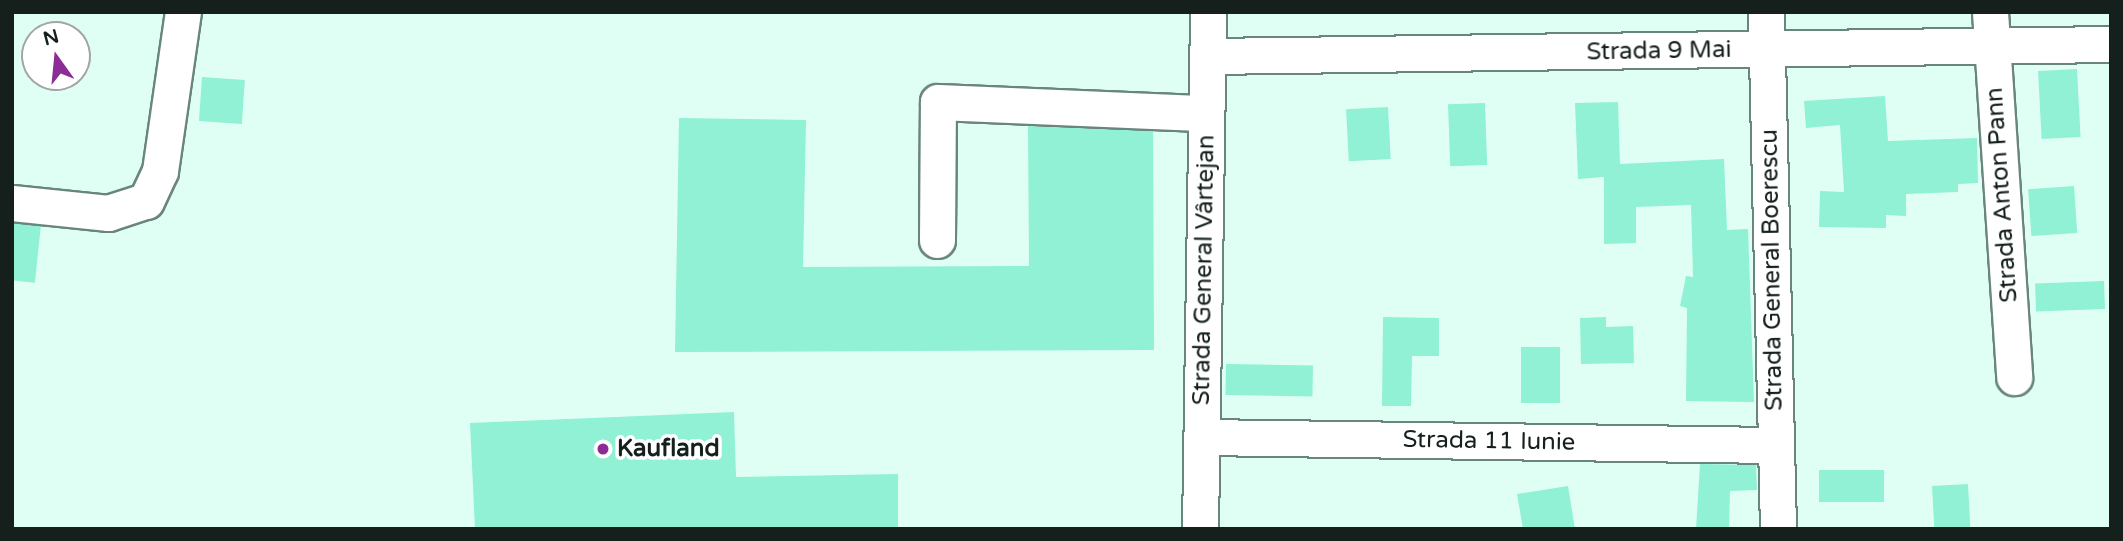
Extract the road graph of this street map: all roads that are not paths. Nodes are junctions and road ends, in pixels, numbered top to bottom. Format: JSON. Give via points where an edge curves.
{"nodes":[{"id":1,"x":183,"y":12,"type":"edge"},
{"id":2,"x":1208,"y":12,"type":"edge"},
{"id":3,"x":1766,"y":12,"type":"edge"},
{"id":4,"x":1991,"y":28,"type":"edge"},
{"id":5,"x":2111,"y":44,"type":"edge"},
{"id":6,"x":1767,"y":50,"type":"junction"},
{"id":7,"x":1208,"y":56,"type":"junction"},
{"id":8,"x":1206,"y":113,"type":"junction"},
{"id":9,"x":12,"y":203,"type":"edge"},
{"id":10,"x":937,"y":240,"type":"dead end"},
{"id":11,"x":2014,"y":377,"type":"dead end"},
{"id":12,"x":1201,"y":437,"type":"junction"},
{"id":13,"x":1776,"y":445,"type":"junction"},
{"id":14,"x":1200,"y":529,"type":"edge"},
{"id":15,"x":1778,"y":529,"type":"edge"}],
"edges":[{"from":1,"to":9,"type":"street","via":[[160,171],[146,201],[108,213]]},
{"from":2,"to":7,"type":"street","name":"Strada General Vârtejan"},
{"from":3,"to":6,"type":"street","name":"Strada General Boerescu"},
{"from":4,"to":5,"type":"street","name":"Strada 9 Mai"},
{"from":4,"to":6,"type":"street","name":"Strada 9 Mai"},
{"from":4,"to":11,"type":"street","name":"Strada Anton Pann"},
{"from":6,"to":7,"type":"street","name":"Strada 9 Mai"},
{"from":6,"to":13,"type":"street","name":"Strada General Boerescu"},
{"from":7,"to":8,"type":"street","name":"Strada General Vârtejan"},
{"from":8,"to":10,"type":"street","via":[[938,102]]},
{"from":8,"to":12,"type":"street","name":"Strada General Vârtejan"},
{"from":12,"to":13,"type":"street","name":"Strada 11 Iunie"},
{"from":12,"to":14,"type":"street","name":"Strada General Vârtejan"},
{"from":13,"to":15,"type":"street","name":"Strada General Boerescu"}]}
